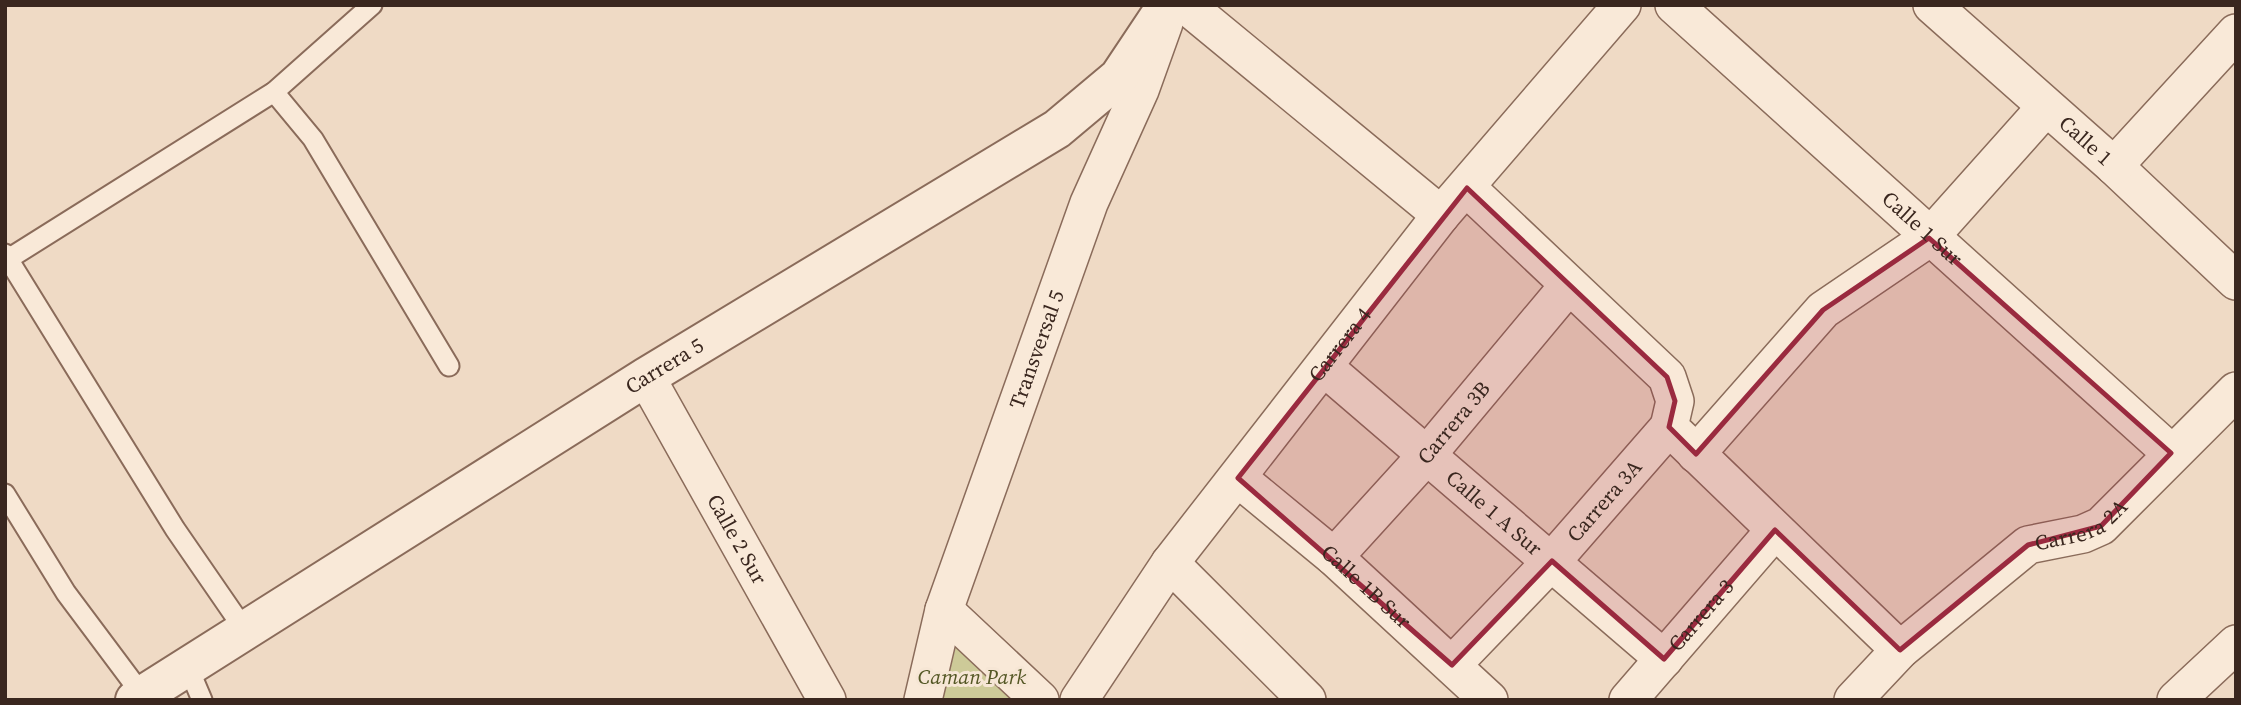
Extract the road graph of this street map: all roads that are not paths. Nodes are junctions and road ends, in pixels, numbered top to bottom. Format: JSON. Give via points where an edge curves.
{"nodes":[{"id":1,"x":372,"y":5,"type":"edge"},
{"id":2,"x":1169,"y":5,"type":"edge"},
{"id":3,"x":1186,"y":5,"type":"edge"},
{"id":4,"x":1622,"y":5,"type":"edge"},
{"id":5,"x":1674,"y":5,"type":"edge"},
{"id":6,"x":1932,"y":5,"type":"edge"},
{"id":7,"x":2233,"y":41,"type":"edge"},
{"id":8,"x":274,"y":92,"type":"junction"},
{"id":9,"x":2046,"y":107,"type":"junction"},
{"id":10,"x":2114,"y":166,"type":"junction"},
{"id":11,"x":1467,"y":188,"type":"junction"},
{"id":12,"x":1441,"y":215,"type":"junction"},
{"id":13,"x":1929,"y":237,"type":"junction"},
{"id":14,"x":6,"y":258,"type":"edge"},
{"id":15,"x":2236,"y":281,"type":"edge"},
{"id":16,"x":1569,"y":285,"type":"junction"},
{"id":17,"x":449,"y":366,"type":"dead end"},
{"id":18,"x":1324,"y":367,"type":"junction"},
{"id":19,"x":646,"y":377,"type":"junction"},
{"id":20,"x":2236,"y":391,"type":"edge"},
{"id":21,"x":1668,"y":427,"type":"junction"},
{"id":22,"x":2171,"y":453,"type":"junction"},
{"id":23,"x":1696,"y":454,"type":"junction"},
{"id":24,"x":1426,"y":456,"type":"junction"},
{"id":25,"x":1238,"y":478,"type":"junction"},
{"id":26,"x":5,"y":494,"type":"edge"},
{"id":27,"x":1775,"y":530,"type":"junction"},
{"id":28,"x":1334,"y":557,"type":"junction"},
{"id":29,"x":1552,"y":561,"type":"junction"},
{"id":30,"x":1170,"y":563,"type":"junction"},
{"id":31,"x":944,"y":610,"type":"junction"},
{"id":32,"x":246,"y":632,"type":"junction"},
{"id":33,"x":2236,"y":644,"type":"edge"},
{"id":34,"x":1900,"y":650,"type":"junction"},
{"id":35,"x":1664,"y":659,"type":"junction"},
{"id":36,"x":1452,"y":665,"type":"junction"},
{"id":37,"x":195,"y":684,"type":"edge"},
{"id":38,"x":142,"y":698,"type":"edge"},
{"id":39,"x":827,"y":700,"type":"edge"},
{"id":40,"x":923,"y":700,"type":"edge"},
{"id":41,"x":1040,"y":700,"type":"edge"},
{"id":42,"x":1079,"y":700,"type":"edge"},
{"id":43,"x":1307,"y":700,"type":"edge"},
{"id":44,"x":1489,"y":700,"type":"edge"},
{"id":45,"x":1628,"y":700,"type":"edge"},
{"id":46,"x":1853,"y":700,"type":"edge"},
{"id":47,"x":2176,"y":700,"type":"edge"}],
"edges":[{"from":1,"to":8,"type":"lane"},
{"from":2,"to":19,"type":"street","name":"Carrera 5","via":[[1119,76],[1057,129]]},
{"from":2,"to":31,"type":"street","name":"Transversal 5","via":[[1140,90],[1089,203]]},
{"from":3,"to":12,"type":"street"},
{"from":4,"to":11,"type":"street","name":"Carrera 4"},
{"from":5,"to":13,"type":"street","name":"Calle 1 Sur"},
{"from":6,"to":9,"type":"street","name":"Calle 1"},
{"from":7,"to":10,"type":"street"},
{"from":8,"to":14,"type":"lane"},
{"from":8,"to":17,"type":"lane","via":[[313,139]]},
{"from":9,"to":10,"type":"street","name":"Calle 1"},
{"from":9,"to":13,"type":"street"},
{"from":10,"to":15,"type":"street","name":"Calle 1"},
{"from":11,"to":12,"type":"street","name":"Carrera 4"},
{"from":11,"to":16,"type":"street"},
{"from":12,"to":18,"type":"street","name":"Carrera 4"},
{"from":13,"to":22,"type":"street","name":"Calle 1 Sur"},
{"from":13,"to":23,"type":"street","via":[[1824,310]]},
{"from":14,"to":32,"type":"lane","via":[[175,529]]},
{"from":16,"to":21,"type":"street","via":[[1667,377],[1675,401]]},
{"from":16,"to":24,"type":"street","name":"Carrera 3B"},
{"from":18,"to":24,"type":"street","name":"Calle 1 A Sur"},
{"from":18,"to":25,"type":"street","name":"Carrera 4"},
{"from":19,"to":32,"type":"street","name":"Carrera 5"},
{"from":19,"to":39,"type":"street","name":"Calle 2 Sur"},
{"from":20,"to":22,"type":"street","name":"Carrera 2A"},
{"from":21,"to":23,"type":"street"},
{"from":21,"to":29,"type":"street","name":"Carrera 3A"},
{"from":22,"to":34,"type":"street","name":"Carrera 2A","via":[[2101,526],[2028,545]]},
{"from":23,"to":27,"type":"street"},
{"from":24,"to":28,"type":"street","name":"Carrera 3B"},
{"from":24,"to":29,"type":"street","name":"Calle 1 A Sur"},
{"from":25,"to":28,"type":"street","name":"Calle 1B Sur"},
{"from":25,"to":30,"type":"street","name":"Carrera 4"},
{"from":26,"to":38,"type":"lane","via":[[66,593]]},
{"from":27,"to":34,"type":"street"},
{"from":27,"to":35,"type":"street","name":"Carrera 3"},
{"from":28,"to":36,"type":"street","name":"Calle 1B Sur"},
{"from":29,"to":35,"type":"street","name":"Calle 1 A Sur"},
{"from":29,"to":36,"type":"street","name":"Carrera 3A"},
{"from":30,"to":42,"type":"street","name":"Carrera 4"},
{"from":30,"to":43,"type":"street"},
{"from":31,"to":40,"type":"street","name":"Transversal 5"},
{"from":31,"to":41,"type":"street"},
{"from":32,"to":37,"type":"street","name":"Carrera 5"},
{"from":33,"to":47,"type":"street"},
{"from":34,"to":46,"type":"street","name":"Carrera 2A"},
{"from":35,"to":45,"type":"street","name":"Carrera 3"},
{"from":36,"to":44,"type":"street","name":"Calle 1B Sur"},
{"from":37,"to":38,"type":"street","name":"Carrera 5"}]}
